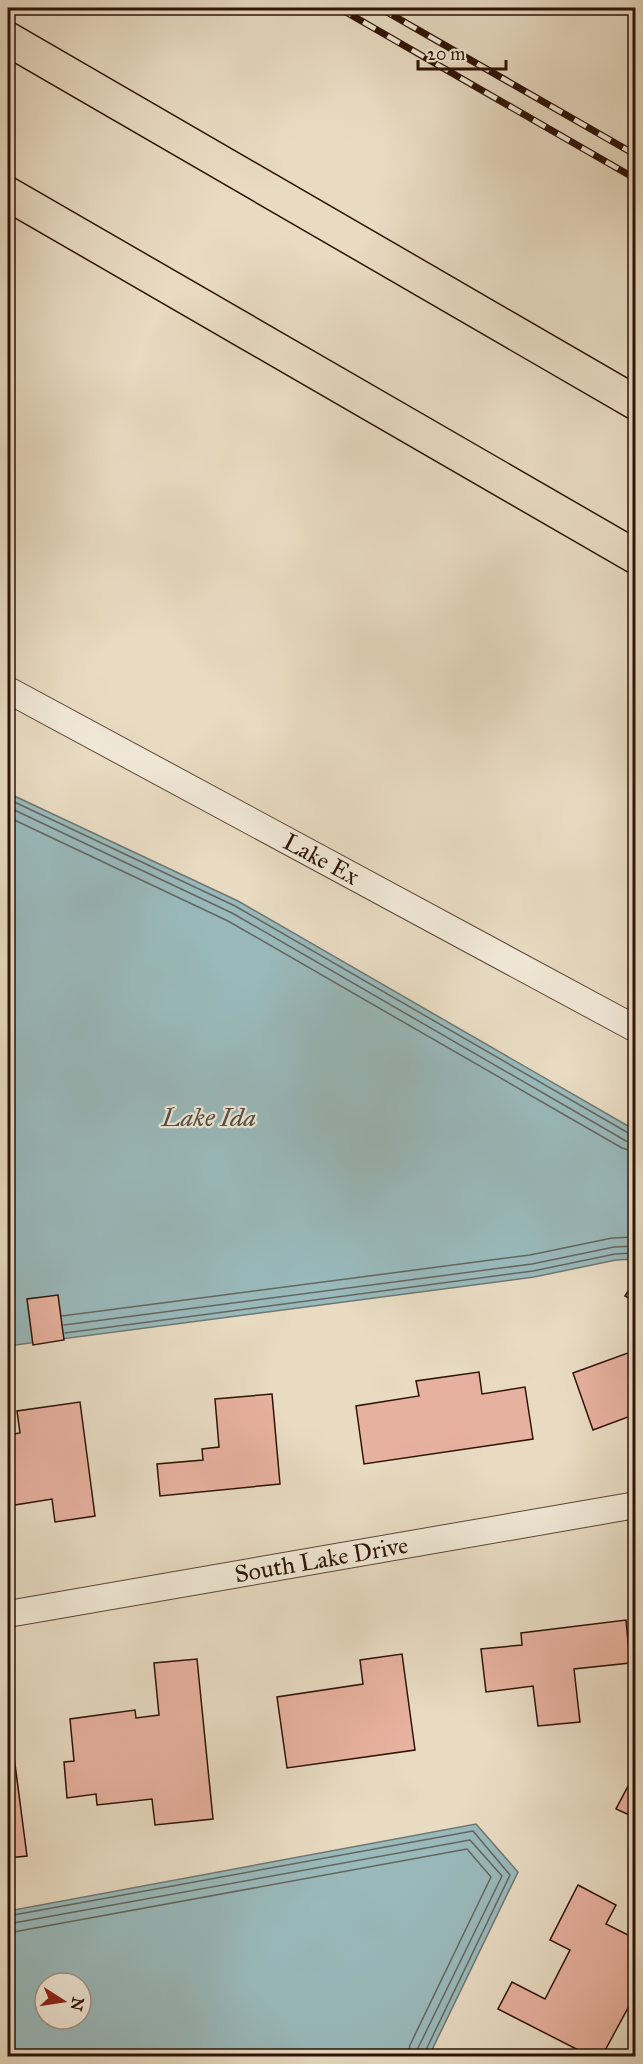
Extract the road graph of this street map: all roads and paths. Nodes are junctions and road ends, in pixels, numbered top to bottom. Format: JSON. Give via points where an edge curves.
{"nodes":[{"id":1,"x":8,"y":39,"type":"edge"},
{"id":2,"x":8,"y":194,"type":"edge"},
{"id":3,"x":636,"y":403,"type":"edge"},
{"id":4,"x":636,"y":557,"type":"edge"},
{"id":5,"x":8,"y":690,"type":"edge"},
{"id":6,"x":636,"y":1029,"type":"edge"},
{"id":7,"x":636,"y":1505,"type":"edge"},
{"id":8,"x":8,"y":1614,"type":"edge"}],
"edges":[{"from":1,"to":3,"type":"highway"},
{"from":2,"to":4,"type":"highway"},
{"from":5,"to":6,"type":"street","name":"Lake Ex"},
{"from":7,"to":8,"type":"street","name":"South Lake Drive"}]}
